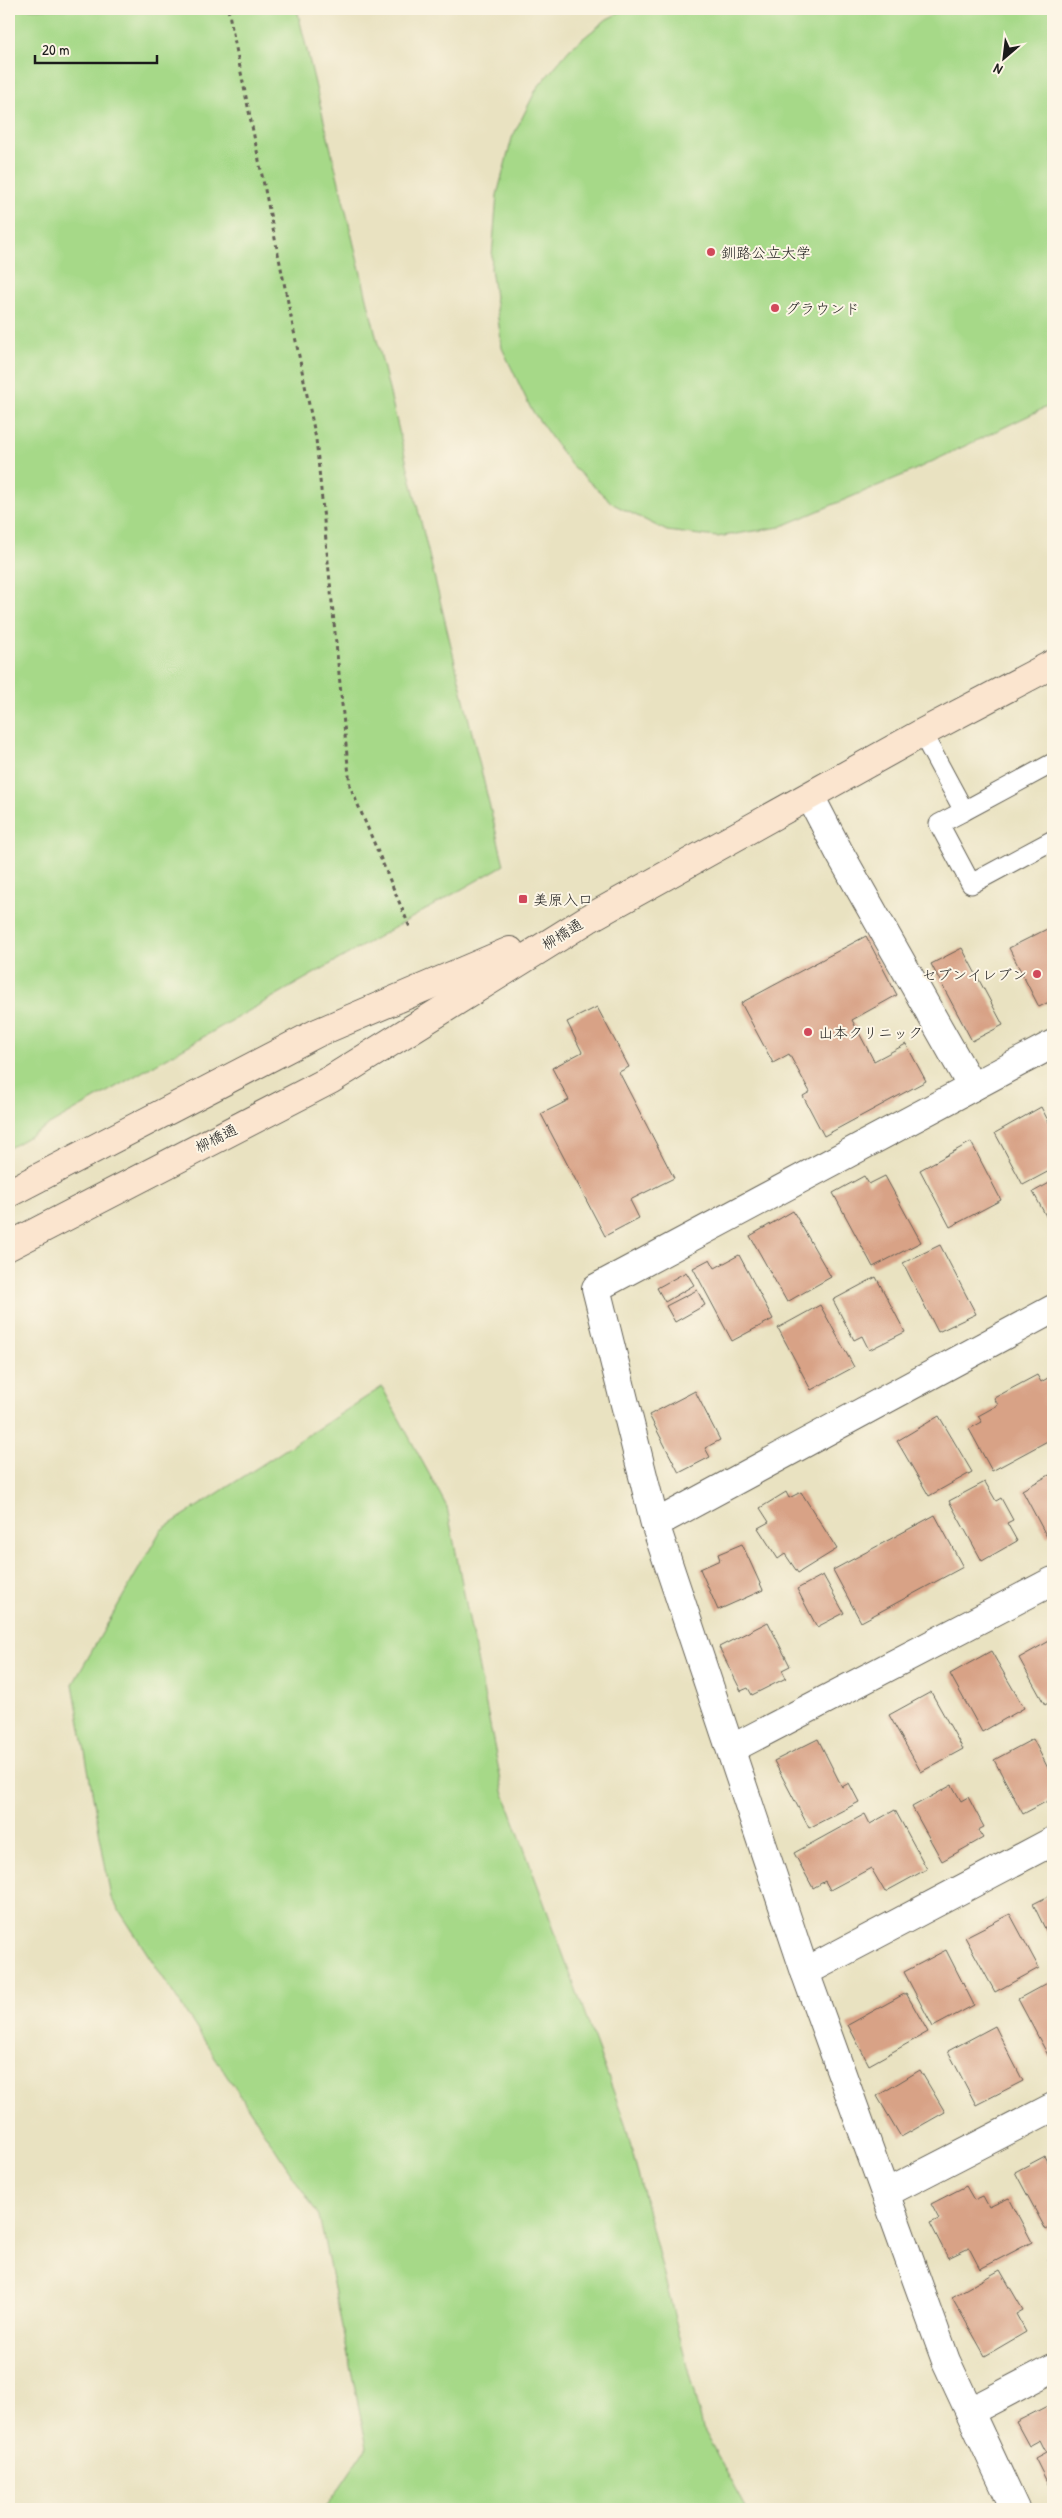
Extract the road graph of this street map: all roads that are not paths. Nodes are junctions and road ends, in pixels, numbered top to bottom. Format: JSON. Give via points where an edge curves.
{"nodes":[{"id":1,"x":1053,"y":664,"type":"edge"},
{"id":2,"x":922,"y":733,"type":"junction"},
{"id":3,"x":1053,"y":763,"type":"edge"},
{"id":4,"x":810,"y":796,"type":"junction"},
{"id":5,"x":964,"y":811,"type":"junction"},
{"id":6,"x":1053,"y":840,"type":"edge"},
{"id":7,"x":588,"y":919,"type":"junction"},
{"id":8,"x":1053,"y":1044,"type":"edge"},
{"id":9,"x":972,"y":1087,"type":"junction"},
{"id":10,"x":9,"y":1193,"type":"edge"},
{"id":11,"x":9,"y":1246,"type":"edge"},
{"id":12,"x":1053,"y":1309,"type":"edge"},
{"id":13,"x":655,"y":1524,"type":"junction"},
{"id":14,"x":1053,"y":1581,"type":"edge"},
{"id":15,"x":731,"y":1749,"type":"junction"},
{"id":16,"x":1053,"y":1841,"type":"edge"},
{"id":17,"x":805,"y":1972,"type":"junction"},
{"id":18,"x":1053,"y":2107,"type":"edge"},
{"id":19,"x":886,"y":2193,"type":"junction"},
{"id":20,"x":1053,"y":2368,"type":"edge"},
{"id":21,"x":971,"y":2411,"type":"junction"},
{"id":22,"x":1014,"y":2509,"type":"edge"}],
"edges":[{"from":1,"to":2,"type":"street"},
{"from":2,"to":4,"type":"street"},
{"from":2,"to":5,"type":"lane"},
{"from":3,"to":5,"type":"lane"},
{"from":4,"to":7,"type":"street"},
{"from":4,"to":9,"type":"street"},
{"from":5,"to":6,"type":"lane","via":[[939,824],[971,884]]},
{"from":7,"to":10,"type":"street","name":"柳橋通","via":[[317,1033]]},
{"from":7,"to":11,"type":"street","name":"柳橋通","via":[[330,1080]]},
{"from":8,"to":9,"type":"street"},
{"from":9,"to":13,"type":"street","via":[[596,1288]]},
{"from":12,"to":13,"type":"street"},
{"from":13,"to":15,"type":"street"},
{"from":14,"to":15,"type":"street"},
{"from":15,"to":17,"type":"street"},
{"from":16,"to":17,"type":"street"},
{"from":17,"to":19,"type":"street"},
{"from":18,"to":19,"type":"street"},
{"from":19,"to":21,"type":"street","via":[[946,2361]]},
{"from":20,"to":21,"type":"street"},
{"from":21,"to":22,"type":"street"}]}
